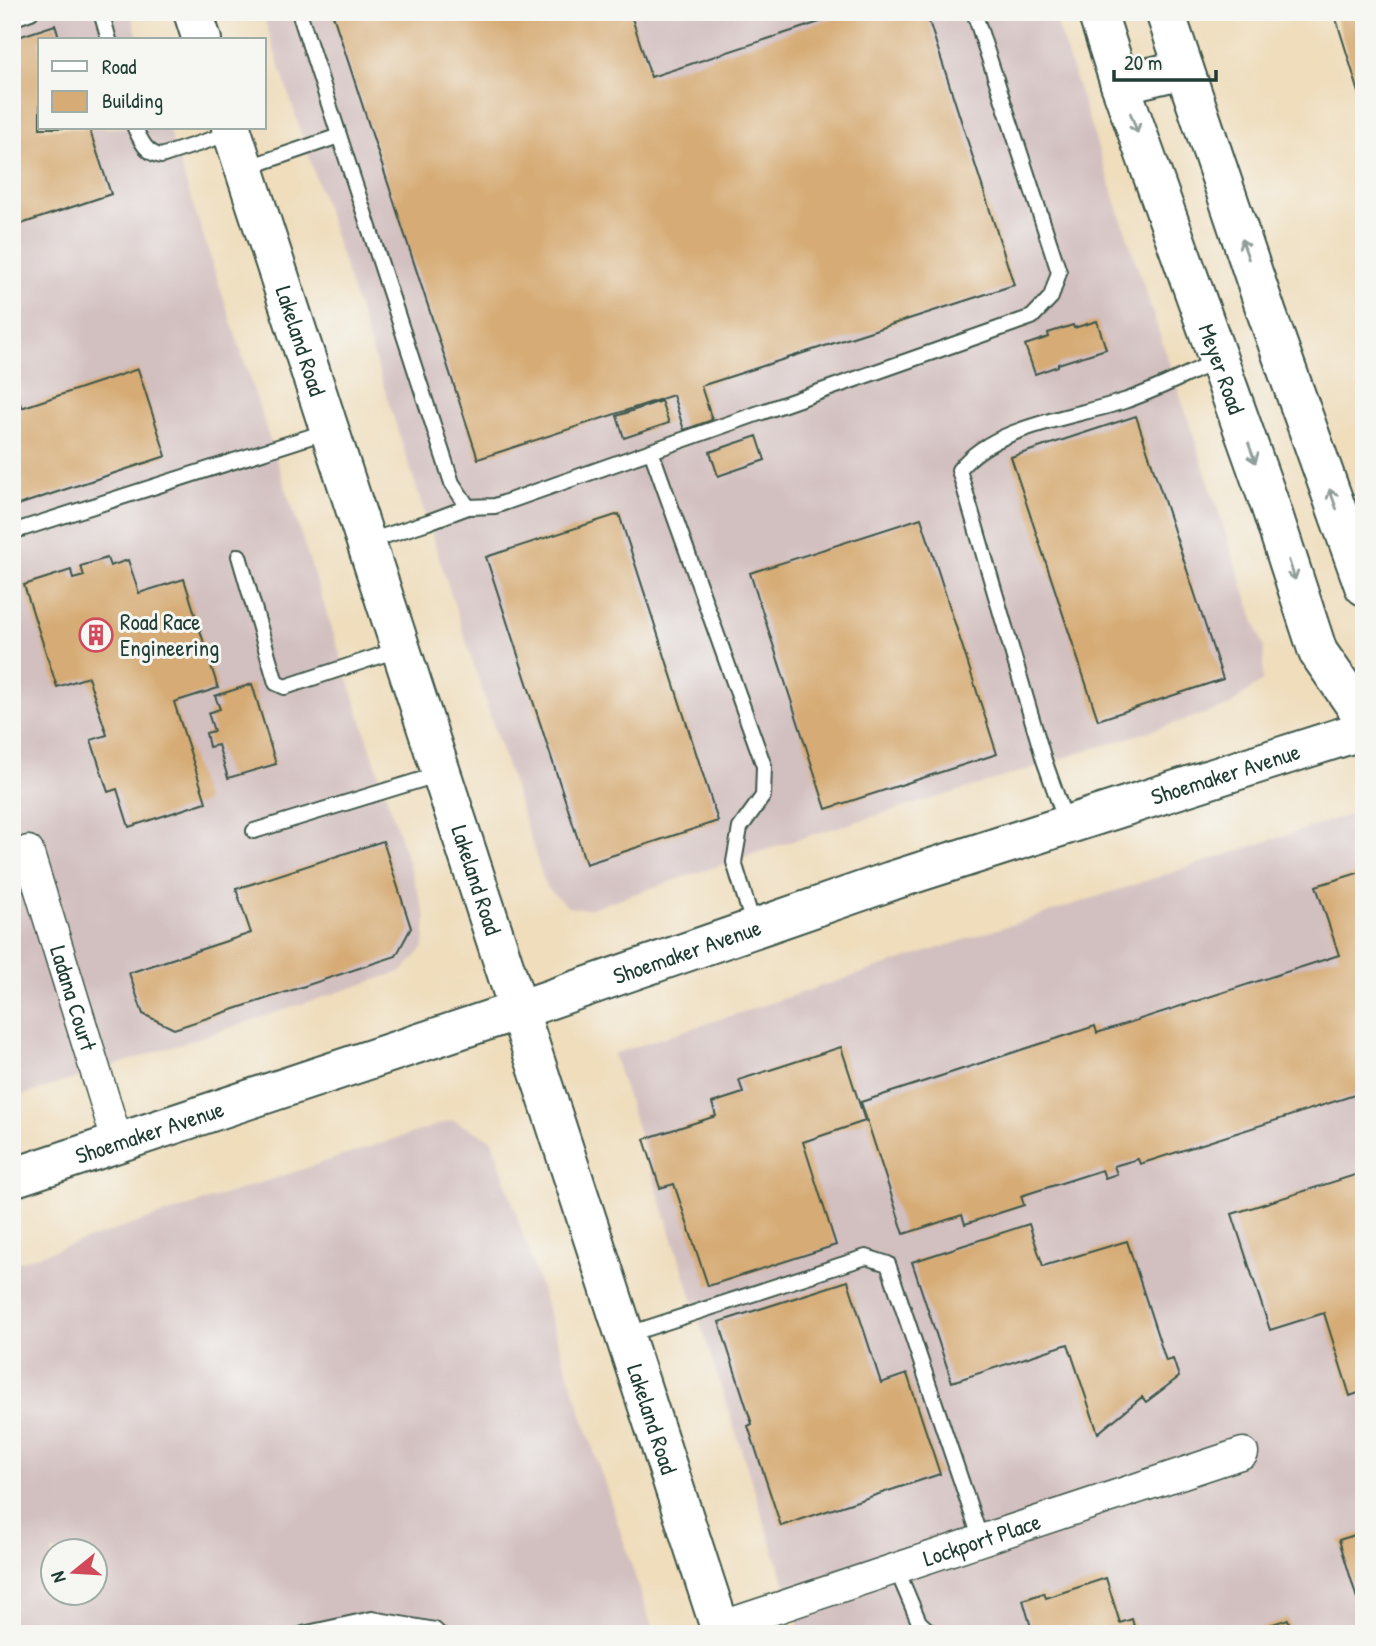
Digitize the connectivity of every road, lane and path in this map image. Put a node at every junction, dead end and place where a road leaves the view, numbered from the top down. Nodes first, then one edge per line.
1 (31, 12) edge
2 (101, 12) edge
3 (193, 12) edge
4 (299, 12) edge
5 (974, 12) edge
6 (1097, 12) edge
7 (1166, 12) edge
8 (12, 19) edge
9 (108, 38) edge
10 (201, 38) edge
11 (1184, 69) junction
12 (1121, 85) junction
13 (136, 130) edge
14 (340, 136) junction
15 (236, 143) edge
16 (1218, 360) junction
17 (330, 431) junction
18 (651, 451) junction
19 (468, 507) junction
20 (12, 532) edge
21 (366, 542) junction
22 (239, 556) dead end
23 (1364, 586) edge
24 (401, 649) junction
25 (1364, 718) edge
26 (1364, 730) edge
27 (442, 774) junction
28 (1067, 825) junction
29 (254, 831) dead end
30 (28, 851) dead end
31 (754, 928) junction
32 (519, 1010) junction
33 (118, 1144) junction
34 (12, 1178) edge
35 (625, 1336) junction
36 (1243, 1453) dead end
37 (981, 1541) junction
38 (896, 1569) junction
39 (721, 1630) edge
40 (303, 1634) edge
41 (439, 1634) edge
42 (932, 1634) edge

1 - 8 lane
2 - 9 lane
3 - 10 main road
4 - 14 lane
5 - 18 lane
6 - 12 main road, Meyer Road
7 - 11 main road
11 - 12 main road
23 -> 11 main road
12 -> 16 main road, Meyer Road
13 - 15 lane
14 - 15 lane
14 - 19 lane
15 - 17 main road, Lakeland Road
16 -> 25 main road, Meyer Road
16 - 28 lane
17 - 20 lane
17 - 21 main road, Lakeland Road
18 - 19 lane
18 - 31 lane
19 - 21 lane
21 - 24 main road, Lakeland Road
22 - 24 lane
24 - 27 main road, Lakeland Road
26 - 28 main road, Shoemaker Avenue
27 - 29 lane
27 - 32 main road, Lakeland Road
28 - 31 main road, Shoemaker Avenue
30 - 33 street, Ladana Court
31 - 32 main road, Shoemaker Avenue
32 - 33 main road, Shoemaker Avenue
32 - 35 main road, Lakeland Road
33 - 34 main road, Shoemaker Avenue
35 - 37 lane
35 - 39 main road, Lakeland Road
36 - 37 street, Lockport Place
37 - 38 street, Lockport Place
38 - 39 street, Lockport Place
38 - 42 lane
40 - 41 lane

